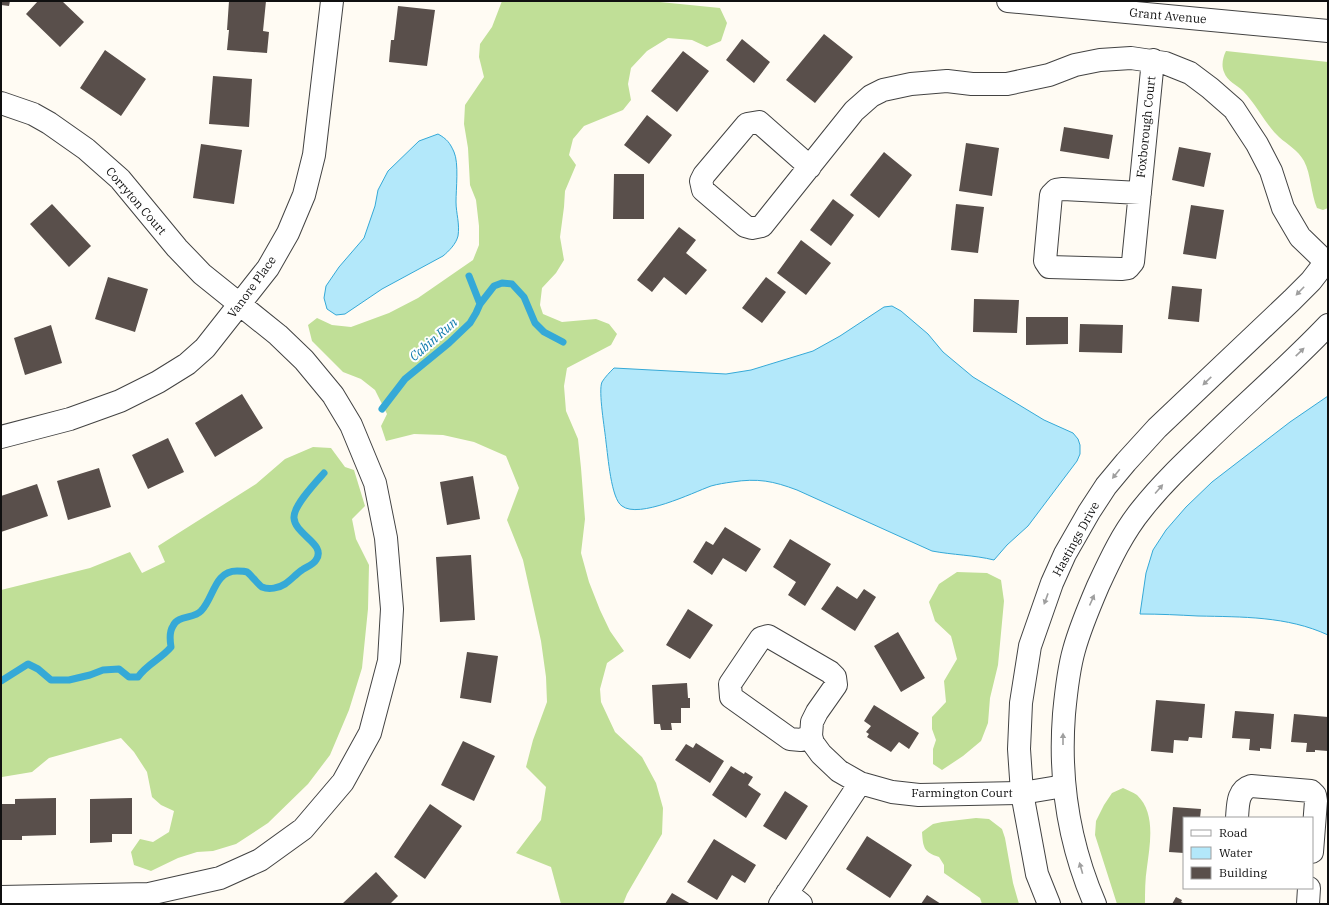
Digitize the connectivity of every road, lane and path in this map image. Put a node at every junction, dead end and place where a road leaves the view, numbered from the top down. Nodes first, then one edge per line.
1 (332, 1) edge
2 (1008, 1) edge
3 (1328, 31) edge
4 (1153, 60) junction
5 (1, 103) edge
6 (810, 167) junction
7 (1140, 193) junction
8 (1327, 262) edge
9 (239, 305) junction
10 (1328, 324) edge
11 (1, 437) edge
12 (811, 736) junction
13 (860, 783) junction
14 (1064, 786) junction
15 (1022, 793) junction
16 (1237, 817) edge
17 (1313, 839) edge
18 (1309, 889) edge
19 (1, 897) edge
20 (789, 900) edge
21 (1049, 904) edge
22 (1094, 904) edge
23 (1308, 904) edge

1 - 9 street, Vanore Place
2 - 3 street, Grant Avenue
4 - 6 street, Foxborough Court
4 - 7 street, Foxborough Court
4 - 8 street, Foxborough Court
5 - 9 street, Corryton Court
6 - 6 street, Foxborough Court
7 - 7 street, Foxborough Court
8 -> 15 street, Hastings Drive
9 - 11 street, Vanore Place
9 - 19 street, Corryton Court
14 -> 10 street
12 - 12 street
12 - 13 street, Farmington Court
13 - 15 street, Farmington Court
13 - 20 street
14 - 15 street, Farmington Court
22 -> 14 street
15 - 21 street, Hastings Drive
16 - 17 street
18 - 23 street

